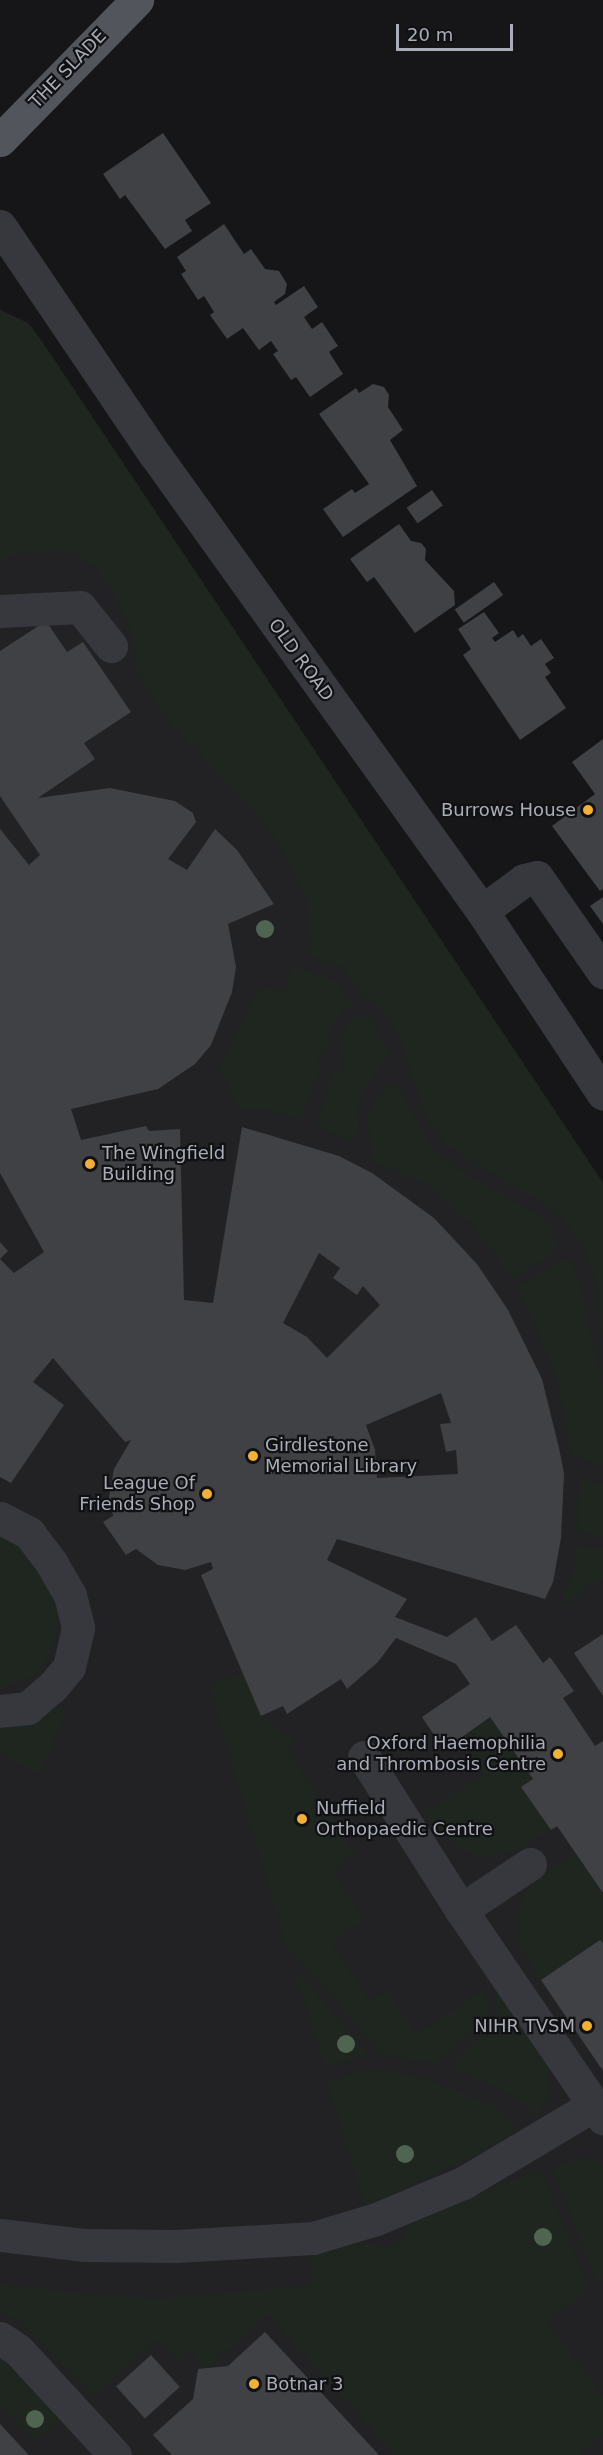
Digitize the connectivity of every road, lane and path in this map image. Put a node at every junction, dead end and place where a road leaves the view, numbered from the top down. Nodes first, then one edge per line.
1 (137, 0) edge
2 (0, 140) edge
3 (0, 225) edge
4 (0, 611) edge
5 (111, 646) dead end
6 (482, 911) junction
7 (603, 972) edge
8 (603, 1094) edge
9 (0, 1518) edge
10 (0, 1711) edge
11 (364, 1757) dead end
12 (530, 1864) dead end
13 (461, 1910) junction
14 (598, 2112) edge
15 (0, 2235) edge
16 (0, 2338) edge
17 (115, 2455) edge

1 - 2 main road, THE SLADE
3 - 6 street, OLD ROAD
4 - 5 street
6 - 7 street
6 - 8 street, OLD ROAD
9 - 10 street
11 - 13 street
12 - 13 street
13 - 14 street
14 - 15 street
16 - 17 street

